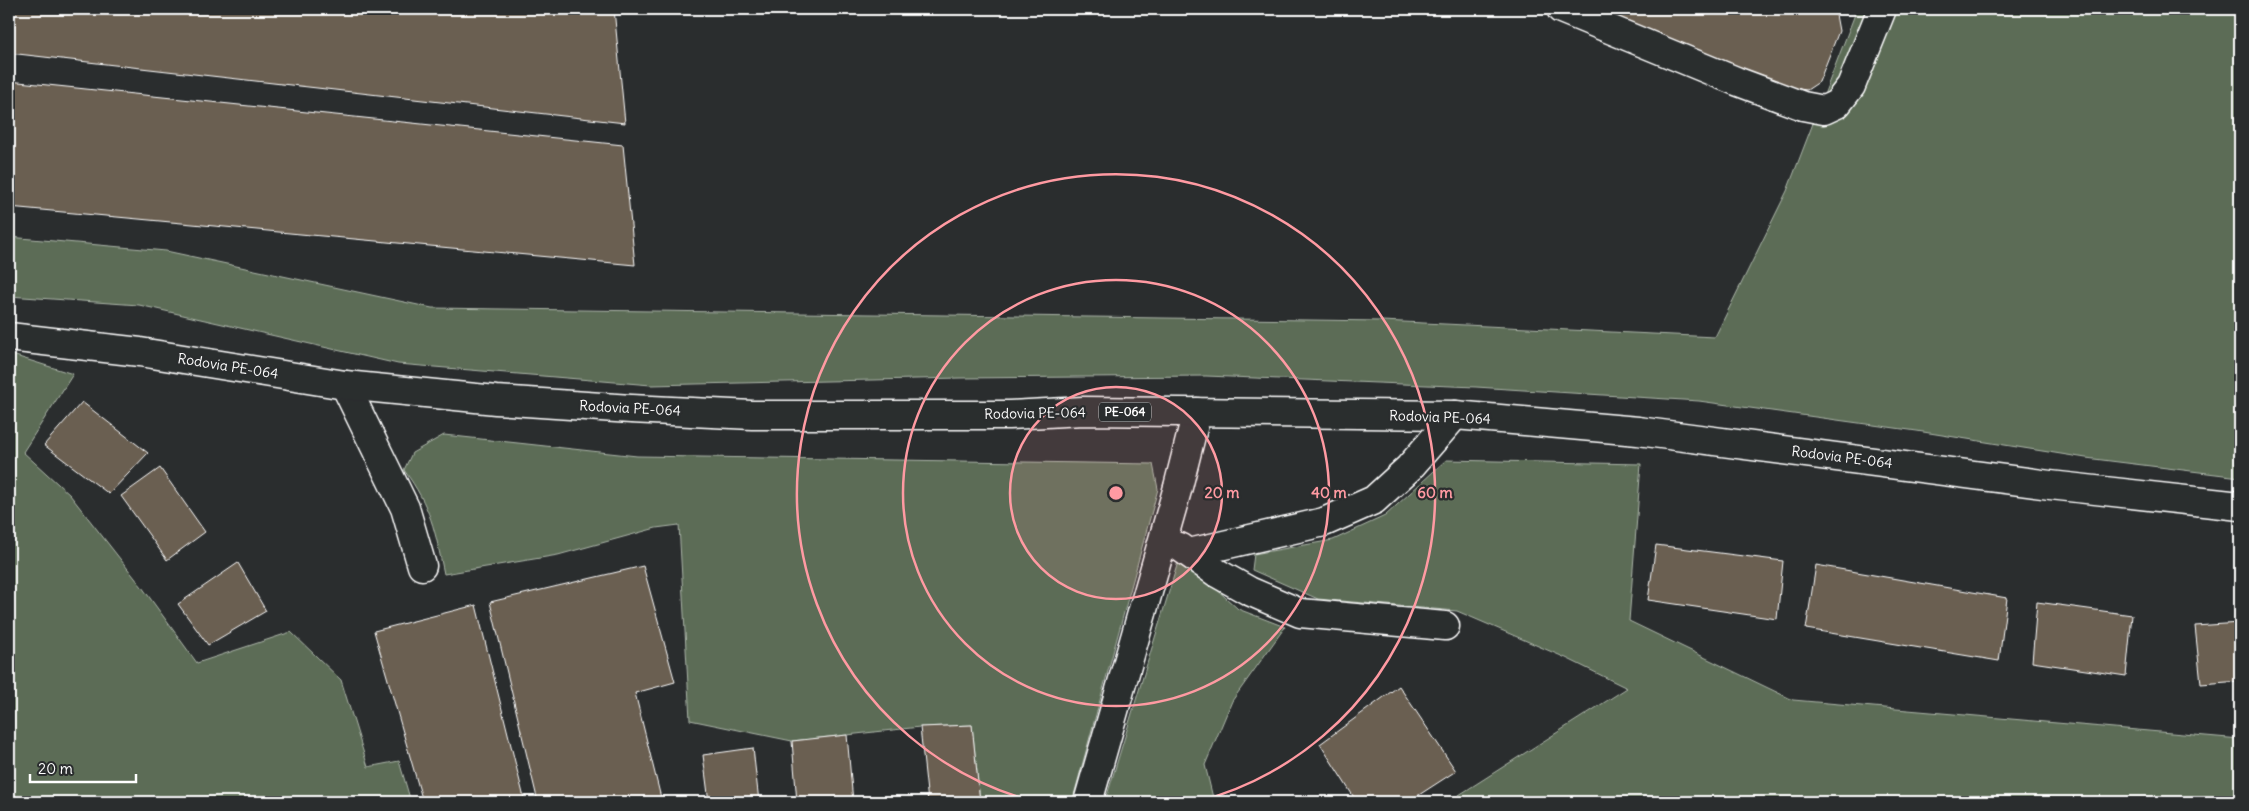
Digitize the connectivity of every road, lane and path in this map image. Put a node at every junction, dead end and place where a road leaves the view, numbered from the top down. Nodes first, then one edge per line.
1 (1561, 9) edge
2 (1882, 9) edge
3 (9, 337) edge
4 (345, 385) junction
5 (1197, 412) junction
6 (1455, 415) junction
7 (2240, 506) edge
8 (1164, 536) junction
9 (1189, 553) junction
10 (422, 566) dead end
11 (1445, 626) dead end
12 (1088, 802) edge

1 - 2 main road
3 - 4 main road, Rodovia PE-064 / PE-064
4 - 5 main road, Rodovia PE-064 / PE-064
4 - 10 main road
5 - 6 main road, Rodovia PE-064 / PE-064
5 - 8 main road
6 - 7 main road, Rodovia PE-064 / PE-064
6 - 9 main road
8 - 9 main road
8 - 12 main road
9 - 11 main road

